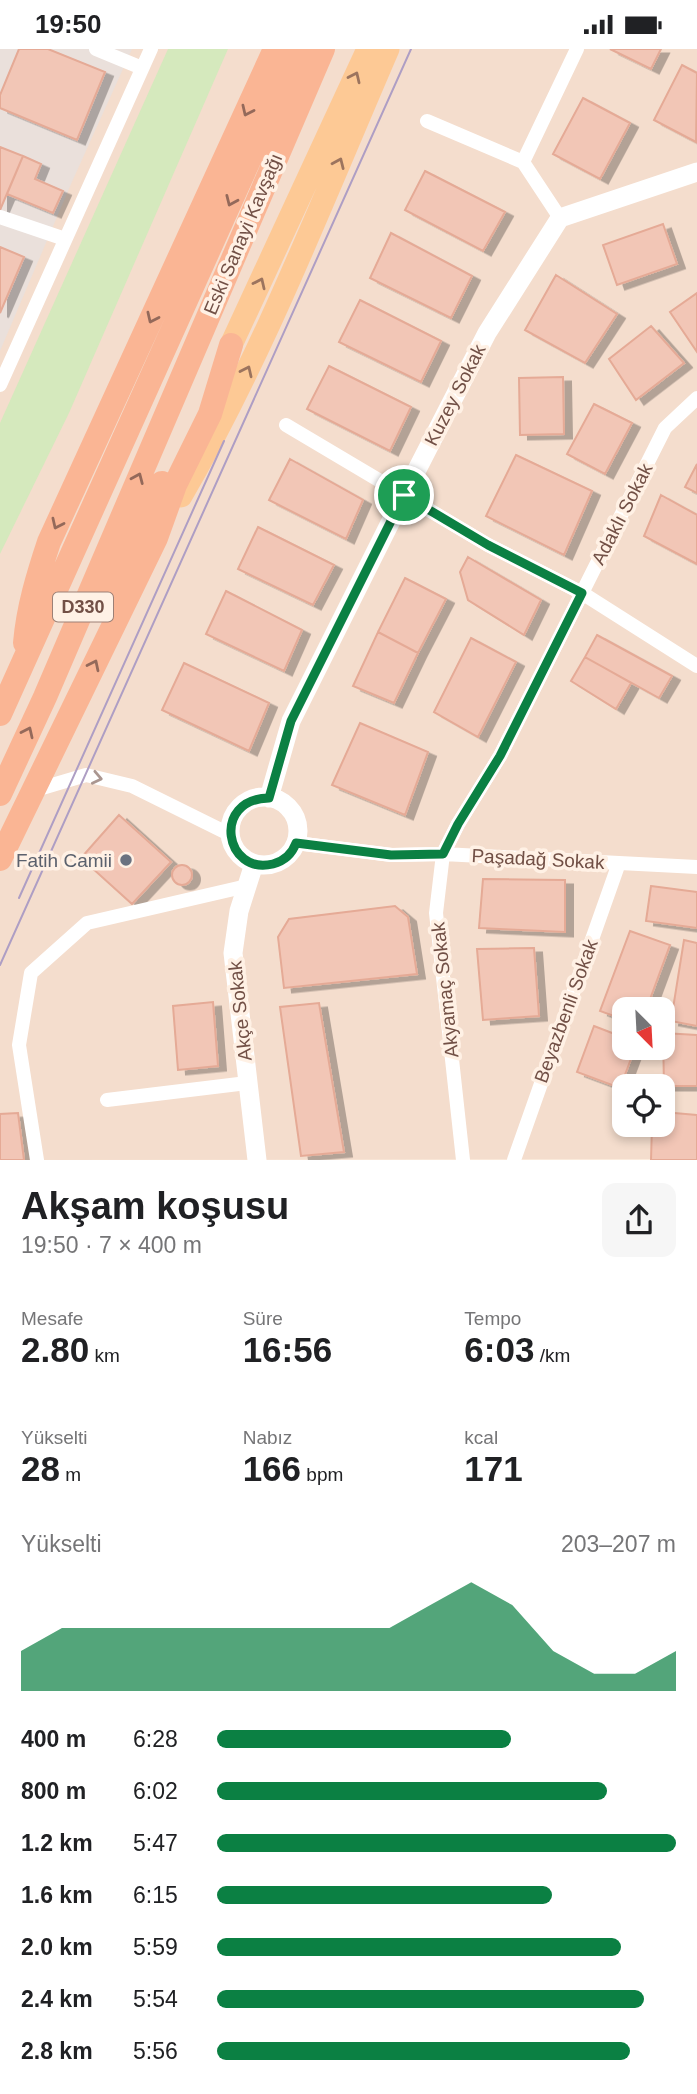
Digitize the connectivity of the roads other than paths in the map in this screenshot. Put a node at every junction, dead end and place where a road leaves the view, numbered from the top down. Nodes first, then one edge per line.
1 (96, 49) edge
2 (151, 49) edge
3 (275, 49) edge
4 (299, 49) edge
5 (323, 49) edge
6 (368, 49) edge
7 (388, 49) edge
8 (577, 49) edge
9 (142, 68) junction
10 (428, 121) dead end
11 (523, 162) junction
12 (697, 172) edge
13 (0, 217) edge
14 (559, 218) junction
15 (65, 239) junction
16 (231, 345) junction
17 (0, 385) edge
18 (697, 398) edge
19 (286, 425) dead end
20 (404, 495) junction
21 (156, 538) junction
22 (582, 593) junction
23 (24, 665) junction
24 (697, 666) edge
25 (44, 697) junction
26 (0, 714) edge
27 (31, 792) junction
28 (0, 794) edge
29 (269, 798) junction
30 (458, 824) joint
31 (231, 835) junction
32 (296, 843) junction
33 (443, 854) junction
34 (0, 859) edge
35 (619, 863) junction
36 (254, 864) junction
37 (697, 867) edge
38 (247, 886) junction
39 (247, 1083) junction
40 (107, 1100) dead end
41 (37, 1160) edge
42 (257, 1160) edge
43 (463, 1160) edge
44 (514, 1160) edge

1 - 9 street
2 - 9 street
3 -> 23 highway
4 -> 23 highway, Eski Sanayi Kavşağı / D330
25 -> 5 highway, Eski Sanayi Kavşağı / D330
16 -> 6 main road
21 -> 7 main road
8 - 11 street
9 - 15 street
10 - 11 street
11 - 14 street
12 - 14 street
13 - 15 street
14 - 20 street, Kuzey Sokak
15 - 17 street
16 - 21 highway
16 - 25 highway
18 - 22 street, Adaklı Sokak
19 - 20 street
20 - 22 street
20 - 29 street, Kuzey Sokak
27 -> 21 highway
22 - 24 street
22 - 30 street, Adaklı Sokak
23 - 26 highway, D330
28 -> 25 highway, D330
27 -> 31 street
27 - 34 highway
29 - 31 street
29 - 32 street
30 - 33 street, Akyamaç Sokak
31 - 36 street
32 - 33 street, Paşadağ Sokak
32 - 36 street
33 - 35 street, Paşadağ Sokak
33 - 43 street, Akyamaç Sokak
35 - 37 street, Paşadağ Sokak
35 - 44 street, Beyazbenli Sokak
36 - 38 street, Akçe Sokak
38 - 39 street, Akçe Sokak
38 - 41 street
39 - 40 street
39 - 42 street, Akçe Sokak

